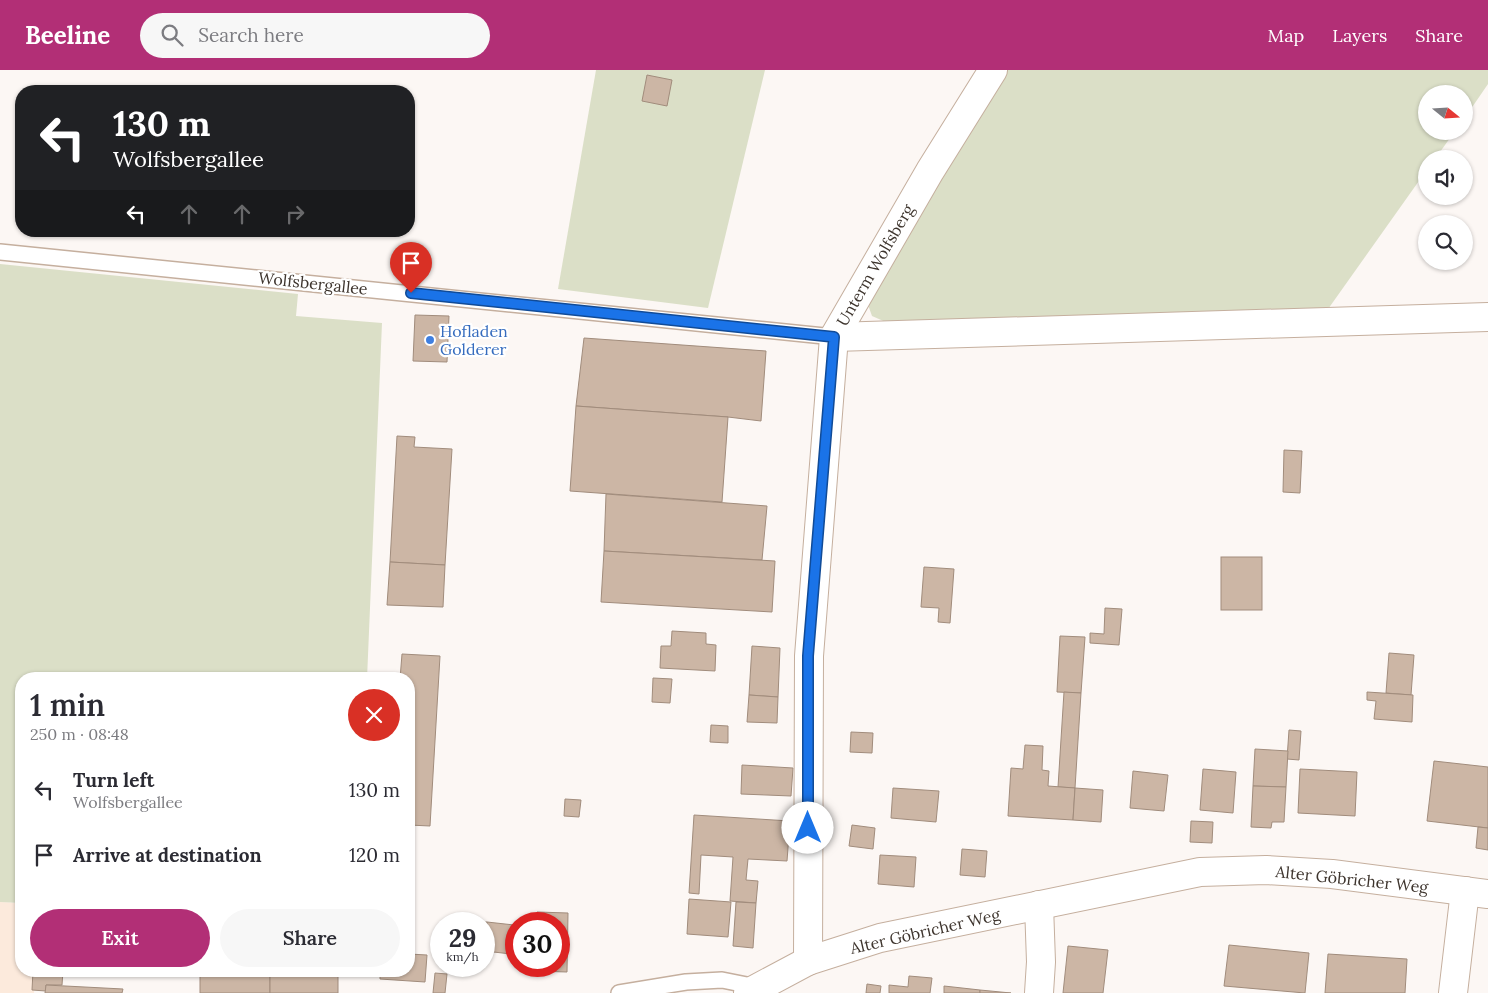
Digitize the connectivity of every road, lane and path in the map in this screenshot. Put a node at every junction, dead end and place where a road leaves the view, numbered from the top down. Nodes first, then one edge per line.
1 (993, 70) edge
2 (0, 252) edge
3 (1488, 317) edge
4 (834, 337) junction
5 (1476, 893) edge
6 (1039, 905) junction
7 (808, 961) junction
8 (753, 990) edge
9 (619, 993) edge
10 (1039, 993) edge
11 (1453, 993) edge

1 - 4 street, Unterm Wolfsberg
2 - 4 lane, Wolfsbergallee
3 - 4 street
4 - 7 street, Unterm Wolfsberg
5 - 6 street, Alter Göbricher Weg
5 - 11 street
6 - 7 street, Alter Göbricher Weg
6 - 10 street
7 - 8 street, Alter Göbricher Weg
8 - 9 lane, Alter Göbricher Weg

